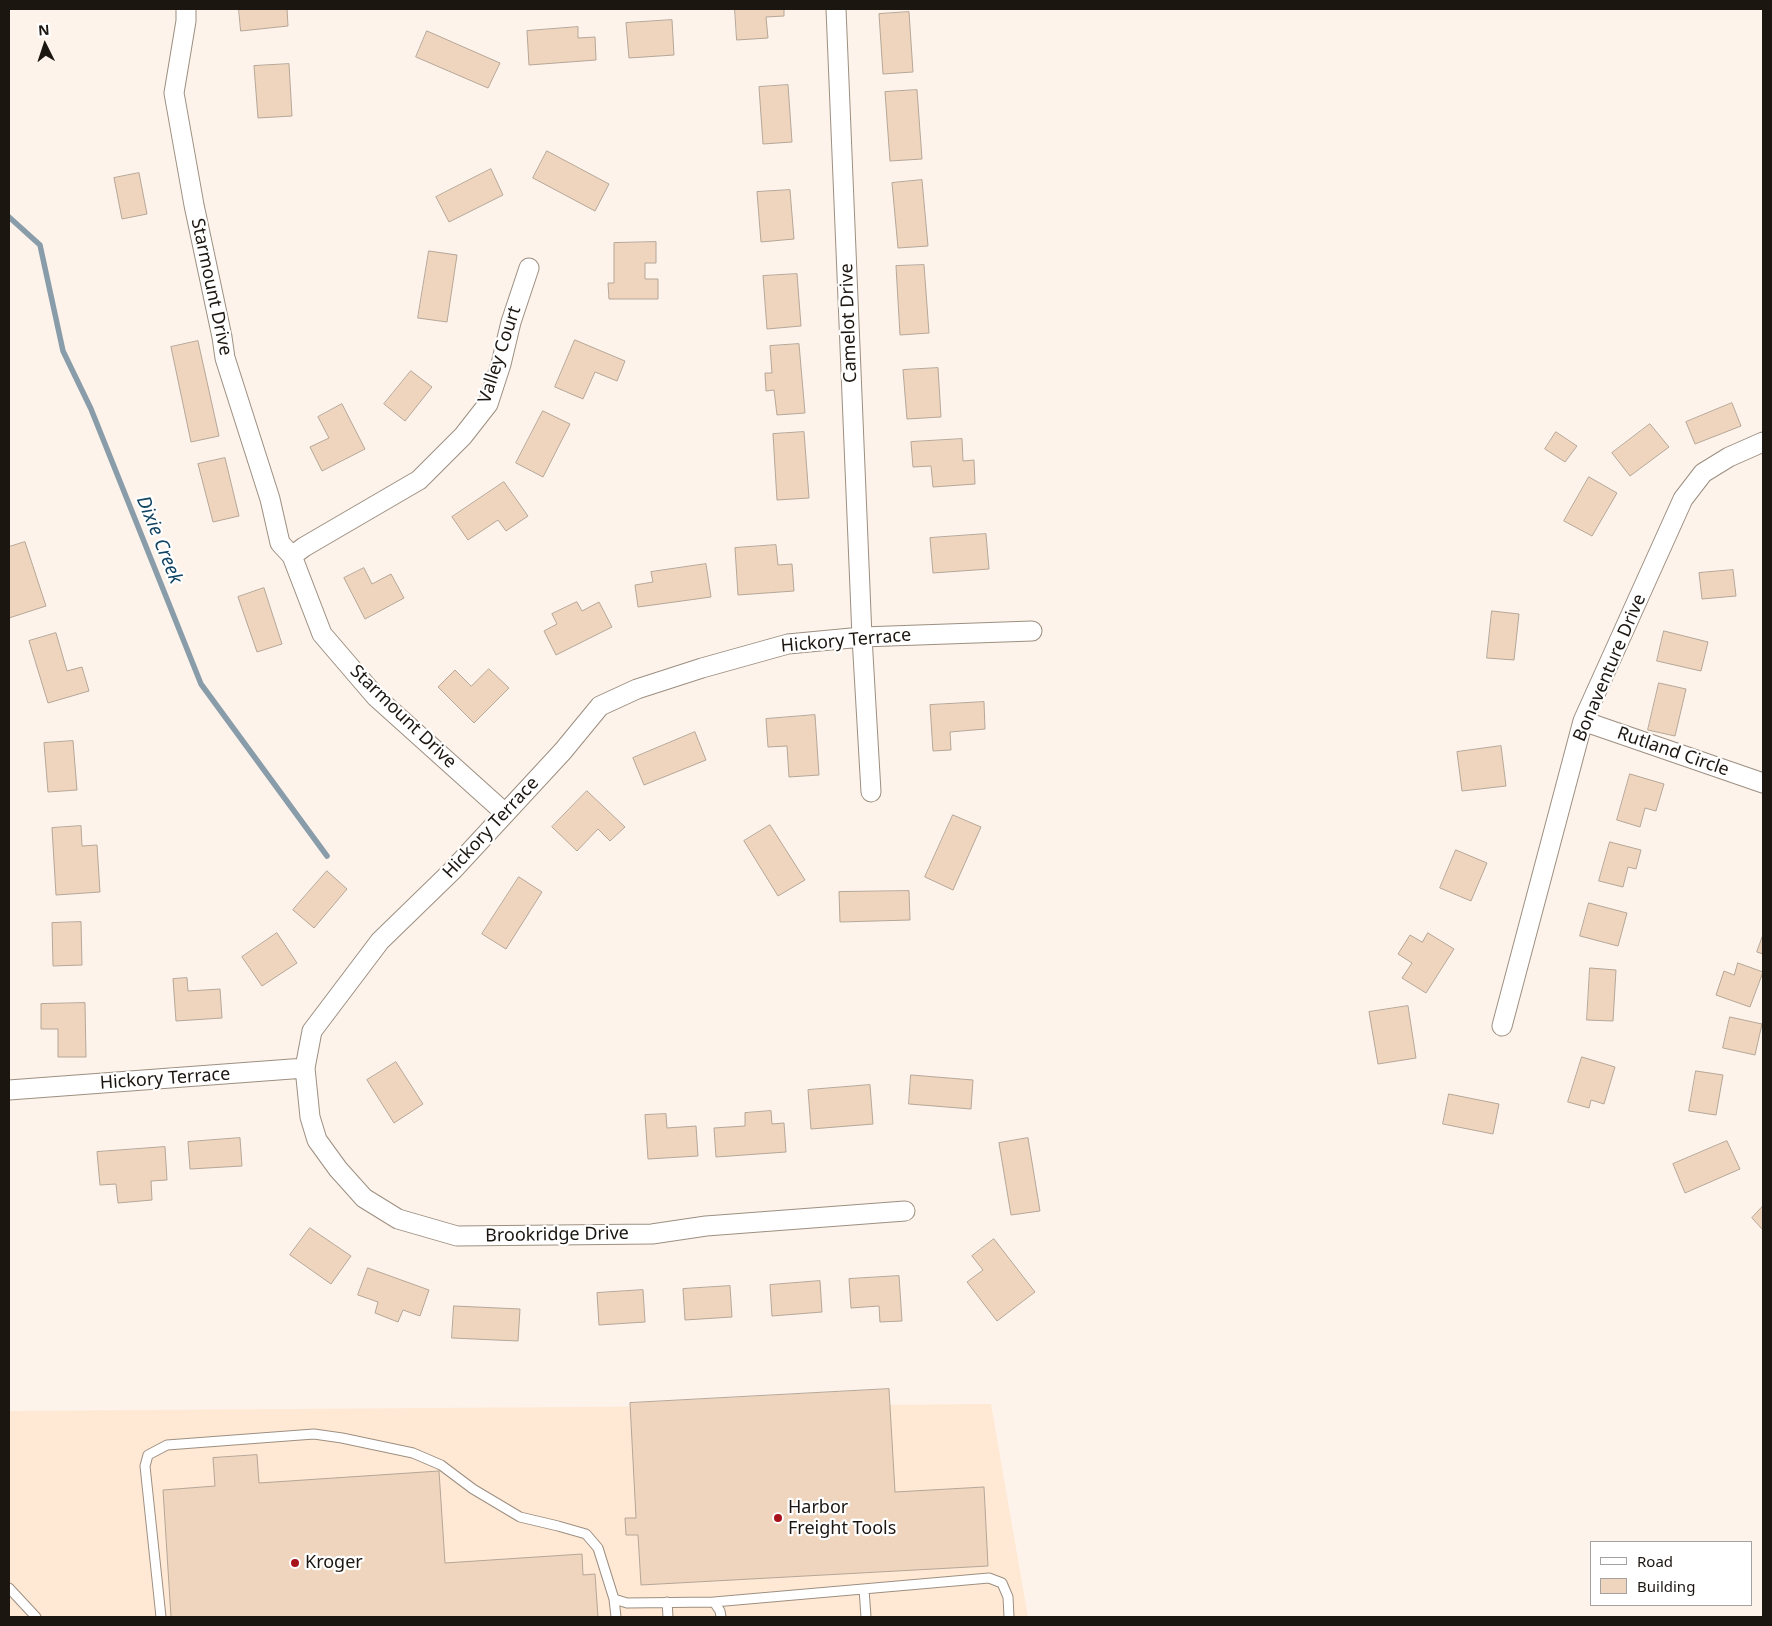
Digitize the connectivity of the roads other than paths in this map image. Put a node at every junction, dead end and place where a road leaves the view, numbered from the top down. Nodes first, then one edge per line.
1 (186, 9) edge
2 (836, 9) edge
3 (529, 268) dead end
4 (1763, 442) edge
5 (292, 556) junction
6 (1032, 631) dead end
7 (862, 637) junction
8 (1583, 721) junction
9 (1763, 783) edge
10 (871, 792) dead end
11 (505, 814) junction
12 (1502, 1026) dead end
13 (305, 1068) junction
14 (9, 1090) edge
15 (905, 1210) dead end
16 (9, 1588) edge
17 (864, 1589) junction
18 (614, 1599) junction
19 (667, 1602) junction
20 (714, 1602) junction
21 (36, 1617) edge
22 (161, 1617) edge
23 (616, 1617) edge
24 (668, 1617) edge
25 (721, 1617) edge
26 (866, 1617) edge
27 (1009, 1617) edge

1 - 5 street, Starmount Drive
2 - 7 street, Camelot Drive
3 - 5 street, Valley Court
4 - 8 street, Bonaventure Drive
5 - 11 street, Starmount Drive
6 - 7 street, Hickory Terrace
7 - 10 street, Camelot Drive
7 - 11 street, Hickory Terrace
8 - 9 street, Rutland Circle
8 - 12 street, Bonaventure Drive
11 - 13 street, Hickory Terrace
13 - 14 street, Hickory Terrace
13 - 15 street, Brookridge Drive
16 - 21 lane
17 - 20 lane
17 - 26 lane
17 - 27 lane
18 - 19 lane
18 - 22 lane
18 - 23 lane
19 - 20 lane
19 - 24 lane
20 - 25 lane

